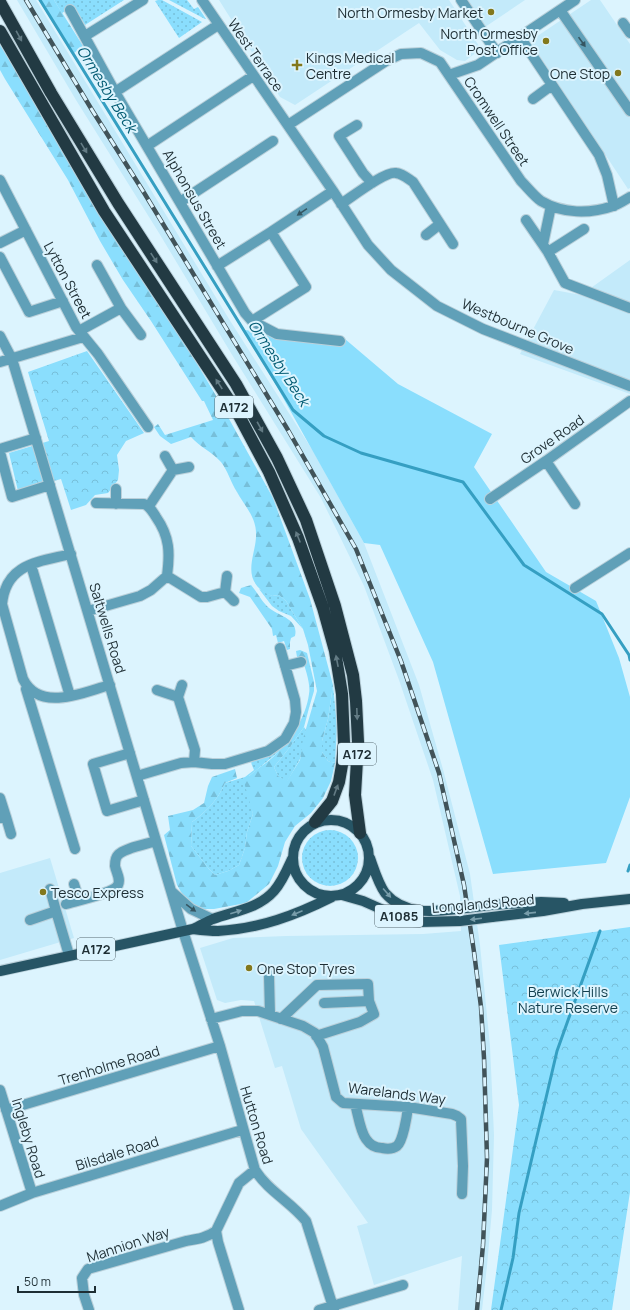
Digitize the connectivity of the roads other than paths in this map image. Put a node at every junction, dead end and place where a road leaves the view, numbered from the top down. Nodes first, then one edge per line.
1 (144, 0) edge
2 (202, 0) edge
3 (461, 0) edge
4 (575, 0) edge
5 (0, 2) edge
6 (70, 10) dead end
7 (560, 10) junction
8 (623, 23) dead end
9 (218, 25) junction
10 (0, 31) edge
11 (630, 33) edge
12 (85, 36) junction
13 (520, 37) junction
14 (497, 52) junction
15 (449, 75) junction
16 (253, 76) junction
17 (552, 85) junction
18 (115, 92) junction
19 (533, 99) dead end
20 (630, 111) edge
21 (357, 125) dead end
22 (288, 126) junction
23 (273, 141) dead end
24 (147, 146) junction
25 (0, 180) edge
26 (372, 183) junction
27 (333, 191) junction
28 (630, 197) edge
29 (180, 202) junction
30 (341, 204) junction
31 (551, 206) junction
32 (614, 206) junction
33 (526, 220) dead end
34 (440, 224) junction
35 (26, 230) junction
36 (584, 230) dead end
37 (271, 232) junction
38 (426, 234) dead end
39 (0, 243) edge
40 (453, 244) dead end
41 (545, 248) junction
42 (0, 257) edge
43 (97, 265) dead end
44 (217, 266) junction
45 (62, 301) junction
46 (121, 308) junction
47 (630, 308) edge
48 (252, 321) junction
49 (81, 334) junction
50 (141, 335) dead end
51 (0, 336) edge
52 (340, 341) dead end
53 (12, 359) junction
54 (0, 362) edge
55 (630, 386) edge
56 (630, 402) edge
57 (148, 427) dead end
58 (36, 438) junction
59 (0, 449) edge
60 (0, 452) edge
61 (165, 456) dead end
62 (546, 461) junction
63 (190, 467) dead end
64 (173, 470) junction
65 (50, 485) junction
66 (116, 488) dead end
67 (490, 499) dead end
68 (96, 503) dead end
69 (116, 504) junction
70 (575, 504) dead end
71 (149, 506) junction
72 (630, 553) edge
73 (71, 554) junction
74 (31, 565) junction
75 (167, 576) junction
76 (227, 576) dead end
77 (575, 588) dead end
78 (225, 592) junction
79 (2, 594) edge
80 (234, 601) dead end
81 (88, 611) junction
82 (280, 648) dead end
83 (301, 662) dead end
84 (286, 666) junction
85 (110, 685) junction
86 (182, 685) dead end
87 (27, 686) junction
88 (157, 690) dead end
89 (70, 696) junction
90 (178, 697) junction
91 (130, 753) junction
92 (194, 762) junction
93 (137, 776) junction
94 (0, 798) edge
95 (144, 800) junction
96 (3, 818) edge
97 (316, 822) junction
98 (360, 833) junction
99 (11, 834) dead end
100 (156, 841) junction
101 (75, 849) dead end
102 (370, 858) junction
103 (292, 859) junction
104 (74, 884) dead end
105 (50, 889) dead end
106 (172, 892) junction
107 (337, 896) junction
108 (630, 899) edge
109 (79, 900) junction
110 (66, 904) dead end
111 (582, 904) junction
112 (56, 911) junction
113 (212, 919) junction
114 (30, 920) dead end
115 (188, 930) junction
116 (69, 955) junction
117 (0, 971) edge
118 (269, 974) dead end
119 (369, 1001) junction
120 (324, 1003) dead end
121 (270, 1015) junction
122 (211, 1019) junction
123 (281, 1019) junction
124 (316, 1036) junction
125 (220, 1046) junction
126 (0, 1090) edge
127 (354, 1104) junction
128 (408, 1107) junction
129 (6, 1110) junction
130 (242, 1130) junction
131 (255, 1170) junction
132 (32, 1194) junction
133 (462, 1194) dead end
134 (0, 1206) edge
135 (216, 1231) junction
136 (403, 1284) dead end
137 (333, 1308) edge
138 (89, 1310) edge
139 (240, 1310) edge
140 (319, 1310) edge

1 - 12 street
2 - 9 street, West Terrace
3 - 14 street
4 - 7 street
5 -> 98 highway, A172
6 - 12 street, Alphonsus Street
7 - 13 street
7 -> 20 street
8 - 11 street
9 - 16 street, West Terrace
9 - 18 street
97 -> 10 highway, A172
12 - 18 street, Alphonsus Street
13 - 14 street
13 - 17 street
14 - 15 street
15 - 22 street, Cromwell Street
15 - 31 street, Cromwell Street
16 - 22 street, West Terrace
16 - 24 street
17 - 19 street
17 - 32 street
18 - 24 street, Alphonsus Street
21 - 26 street
22 - 27 street, Westbourne Grove
23 - 29 street
24 - 29 street, Alphonsus Street
25 - 35 street, Lytton Street
26 - 30 street
26 - 34 street
27 - 30 street, Westbourne Grove
27 -> 37 street
28 - 32 street, Cromwell Street
29 - 44 street, Alphonsus Street
30 - 55 street, Westbourne Grove
31 - 32 street, Cromwell Street
31 - 41 street
33 - 41 street
34 - 38 street
34 - 40 street
35 - 39 street
35 - 45 street, Lytton Street
36 - 41 street
37 - 44 street
37 - 48 street
41 - 47 street
42 - 45 street
43 - 46 street
44 - 48 street, Alphonsus Street
45 - 49 street, Lytton Street
46 - 49 street
46 - 50 street
48 - 52 street, Alphonsus Street
49 - 53 street
49 - 57 street, Lytton Street
51 - 53 street, Saltwells Road
53 - 54 street
53 - 58 street, Saltwells Road
56 - 62 street, Grove Road
58 - 59 street
58 - 65 street, Saltwells Road
60 - 65 street
61 - 64 street
62 - 67 street, Grove Road
62 - 70 street
63 - 64 street
64 - 71 street
65 - 73 street, Saltwells Road
66 - 69 street
68 - 69 street
69 - 71 street
71 - 75 street
72 - 77 street
73 - 74 street
73 - 81 street, Saltwells Road
74 - 79 street
74 - 89 street
75 - 78 street
75 - 81 street
76 - 78 street
78 - 80 street
79 - 87 street
81 - 85 street, Saltwells Road
82 - 84 street
83 - 84 street
84 - 92 street
85 - 89 street
85 - 91 street, Saltwells Road
86 - 90 street
87 - 89 street
87 - 101 street
88 - 90 street
90 - 92 street
91 - 93 street, Saltwells Road
91 - 95 street
92 - 93 street
93 - 95 street, Saltwells Road
94 - 96 street
95 - 100 street, Saltwells Road
96 - 99 street
97 - 98 main road
97 - 103 main road
98 - 102 main road, Longlands Road
100 - 106 street, Saltwells Road
100 - 109 street
102 - 107 main road
102 -> 111 main road, Longlands Road / A1085, bridge
103 - 107 main road, Longlands Road
113 -> 103 main road, A172
104 - 109 street
105 - 112 street
106 -> 113 street
106 - 115 street, Saltwells Road
111 -> 107 main road, Longlands Road / A1085, bridge
107 -> 115 main road, A172
108 - 111 main road, Longlands Road / A1085
109 - 110 street
112 - 114 street
112 - 116 street
113 - 115 main road, A172
115 - 116 main road, A172
115 - 122 street, Hutton Road
116 - 117 main road, A172
118 - 121 street
119 - 120 street
119 - 123 street
119 - 124 street
121 - 122 street, Warelands Way
121 - 123 street, Warelands Way
122 - 125 street, Hutton Road
123 - 124 street, Warelands Way
124 - 127 street, Warelands Way
125 - 129 street, Trenholme Road
125 - 130 street, Hutton Road
126 - 129 street, Ingleby Road
127 - 128 street, Warelands Way
127 - 128 street
128 - 133 street, Warelands Way
129 - 132 street, Ingleby Road
130 - 131 street, Hutton Road
130 - 132 street, Bilsdale Road
131 - 135 street
131 - 137 street, Hutton Road
132 - 134 street, Bilsdale Road
135 - 138 street, Mannion Way
135 - 139 street
136 - 137 street
137 - 140 street

